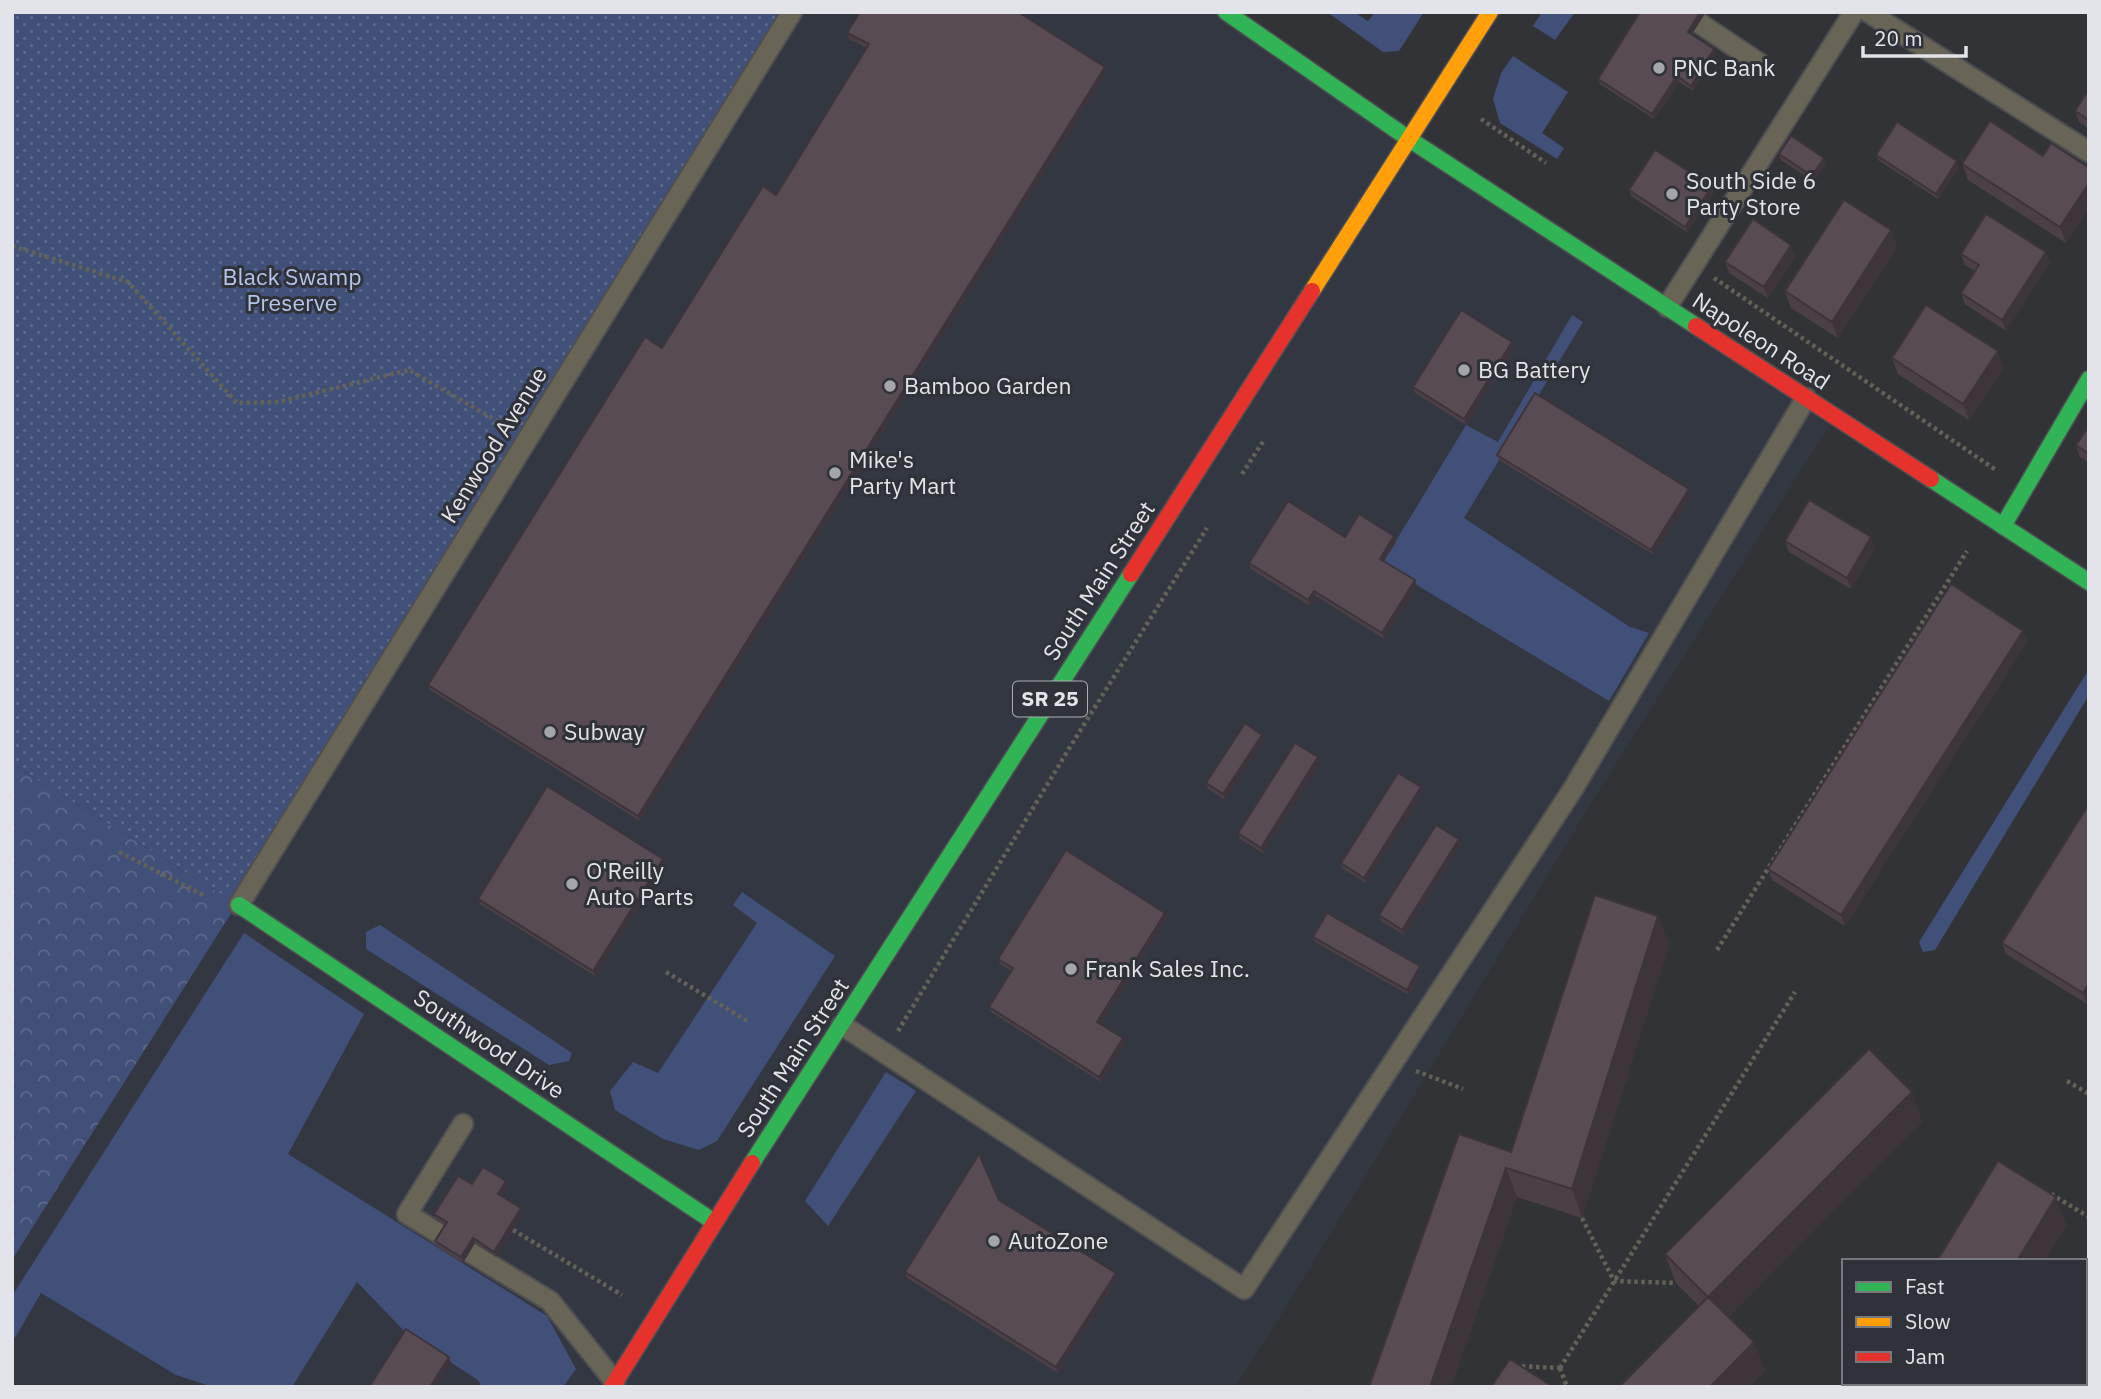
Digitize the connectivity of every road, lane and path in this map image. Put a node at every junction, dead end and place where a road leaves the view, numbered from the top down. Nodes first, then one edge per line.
1 (792, 12) edge
2 (1226, 12) edge
3 (1490, 12) edge
4 (1854, 12) edge
5 (1868, 12) edge
6 (1699, 23) edge
7 (1759, 63) dead end
8 (1481, 119) dead end
9 (1409, 139) junction
10 (2089, 152) edge
11 (1546, 163) dead end
12 (12, 246) edge
13 (1714, 278) dead end
14 (1667, 307) junction
15 (2089, 379) edge
16 (1807, 398) junction
17 (527, 438) junction
18 (1264, 440) dead end
19 (2003, 474) dead end
20 (1235, 484) dead end
21 (1214, 517) dead end
22 (2003, 526) junction
23 (1967, 551) dead end
24 (2089, 582) edge
25 (119, 852) dead end
26 (240, 905) junction
27 (1717, 950) dead end
28 (666, 972) dead end
29 (1795, 992) dead end
30 (748, 1022) dead end
31 (842, 1026) junction
32 (884, 1053) junction
33 (1392, 1063) junction
34 (2067, 1081) dead end
35 (1463, 1089) dead end
36 (2089, 1094) edge
37 (463, 1124) dead end
38 (2046, 1191) edge
39 (2089, 1217) edge
40 (1582, 1218) dead end
41 (714, 1222) junction
42 (513, 1230) edge
43 (1614, 1281) junction
44 (1676, 1283) edge
45 (622, 1295) dead end
46 (1505, 1366) edge
47 (1560, 1367) junction
48 (613, 1384) edge
49 (1567, 1387) edge

1 - 17 lane, Kenwood Avenue
2 - 9 main road, Napoleon Road
3 - 9 main road, South Main Street / SR 25
4 - 14 lane
5 - 10 lane
6 - 7 lane
8 - 11 path
9 - 14 main road, Napoleon Road
9 - 31 main road, South Main Street / SR 25
12 - 17 path
13 - 19 path
14 - 16 main road, Napoleon Road
15 - 22 main road
16 - 22 main road, Napoleon Road
16 - 33 lane
17 - 26 lane, Kenwood Avenue
18 - 20 path
21 - 32 path
22 - 24 main road, Napoleon Road
23 - 27 path
25 - 26 path
26 - 41 main road, Southwood Drive
28 - 30 path
29 - 43 path
31 - 32 lane
31 - 41 main road, South Main Street / SR 25
32 - 33 lane
33 - 35 path
34 - 36 path
37 - 48 lane
38 - 39 path
40 - 43 path
41 - 48 main road, South Main Street / SR 25
42 - 45 path
43 - 44 path
43 - 47 path
46 - 47 path
47 - 49 path

